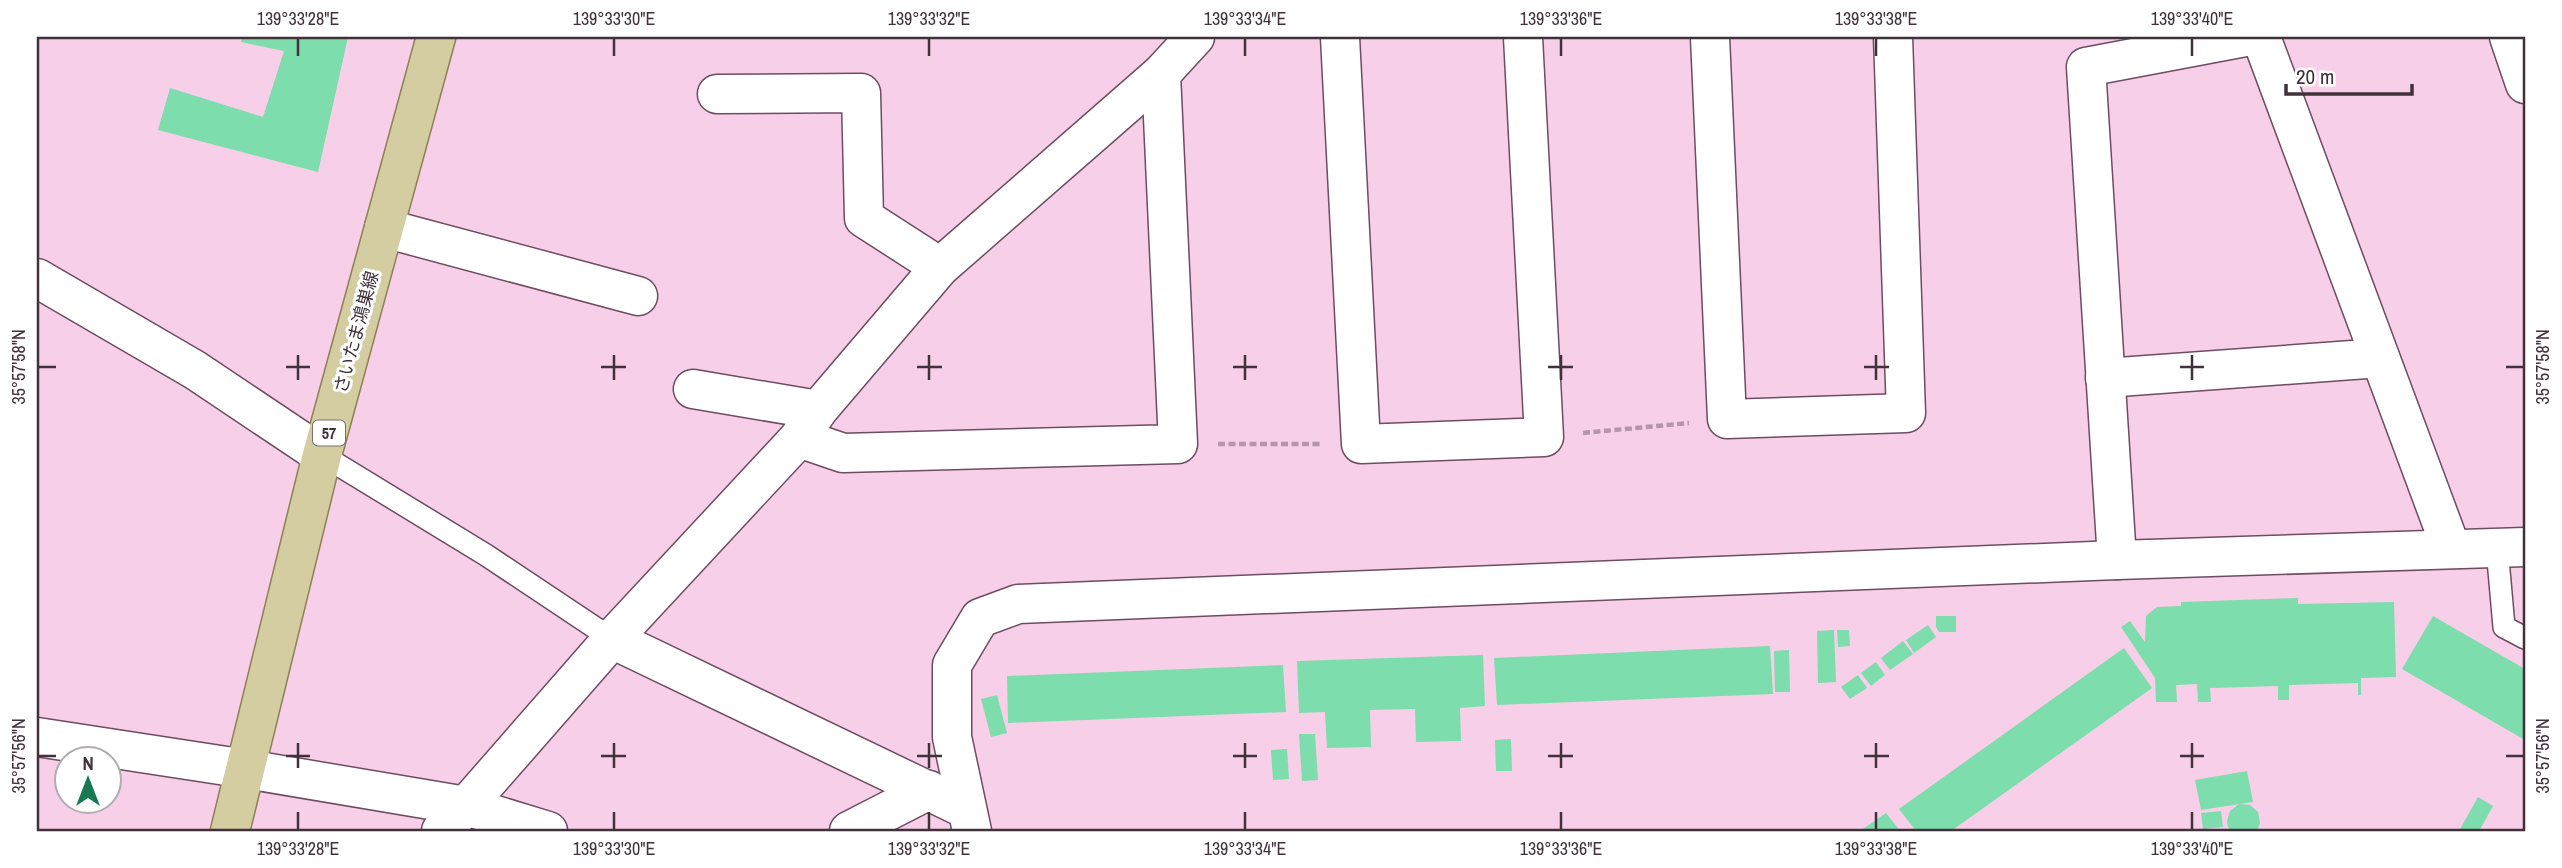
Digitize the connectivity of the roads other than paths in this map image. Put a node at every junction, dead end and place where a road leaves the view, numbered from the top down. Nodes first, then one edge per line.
1 (436, 37) edge
2 (1195, 37) edge
3 (1340, 37) edge
4 (1523, 37) edge
5 (1710, 37) edge
6 (1893, 37) edge
7 (2245, 37) edge
8 (2261, 37) edge
9 (2509, 37) edge
10 (1161, 74) junction
11 (2525, 84) edge
12 (717, 94) dead end
13 (384, 228) junction
14 (940, 267) junction
15 (37, 278) edge
16 (638, 296) dead end
17 (2380, 358) junction
18 (2105, 378) junction
19 (693, 389) dead end
20 (808, 424) junction
21 (322, 456) junction
22 (2451, 548) junction
23 (2511, 548) edge
24 (2117, 560) junction
25 (2525, 638) edge
26 (612, 639) junction
27 (37, 737) edge
28 (246, 769) junction
29 (929, 790) junction
30 (454, 819) edge
31 (969, 820) edge
32 (230, 831) edge
33 (548, 831) edge
34 (849, 831) edge

1 - 13 main road, さいたま鴻巣線 / 57
2 - 10 street
3 - 4 street
5 - 6 street
7 - 18 street
8 - 17 street
9 - 11 street
10 - 14 street
10 - 20 street
12 - 14 street
13 - 16 street
13 - 21 main road, さいたま鴻巣線 / 57
14 - 20 street
15 - 21 street
17 - 18 street
17 - 22 street
18 - 24 street
19 - 20 street
20 - 26 street
21 - 26 lane
21 - 28 main road, さいたま鴻巣線 / 57
22 - 23 street
22 - 24 street
23 - 25 lane
24 - 31 street
26 - 29 street
26 - 30 street
27 - 28 street
28 - 30 street
28 - 32 main road, さいたま鴻巣線 / 57
29 - 31 street
29 - 34 street
30 - 33 street

